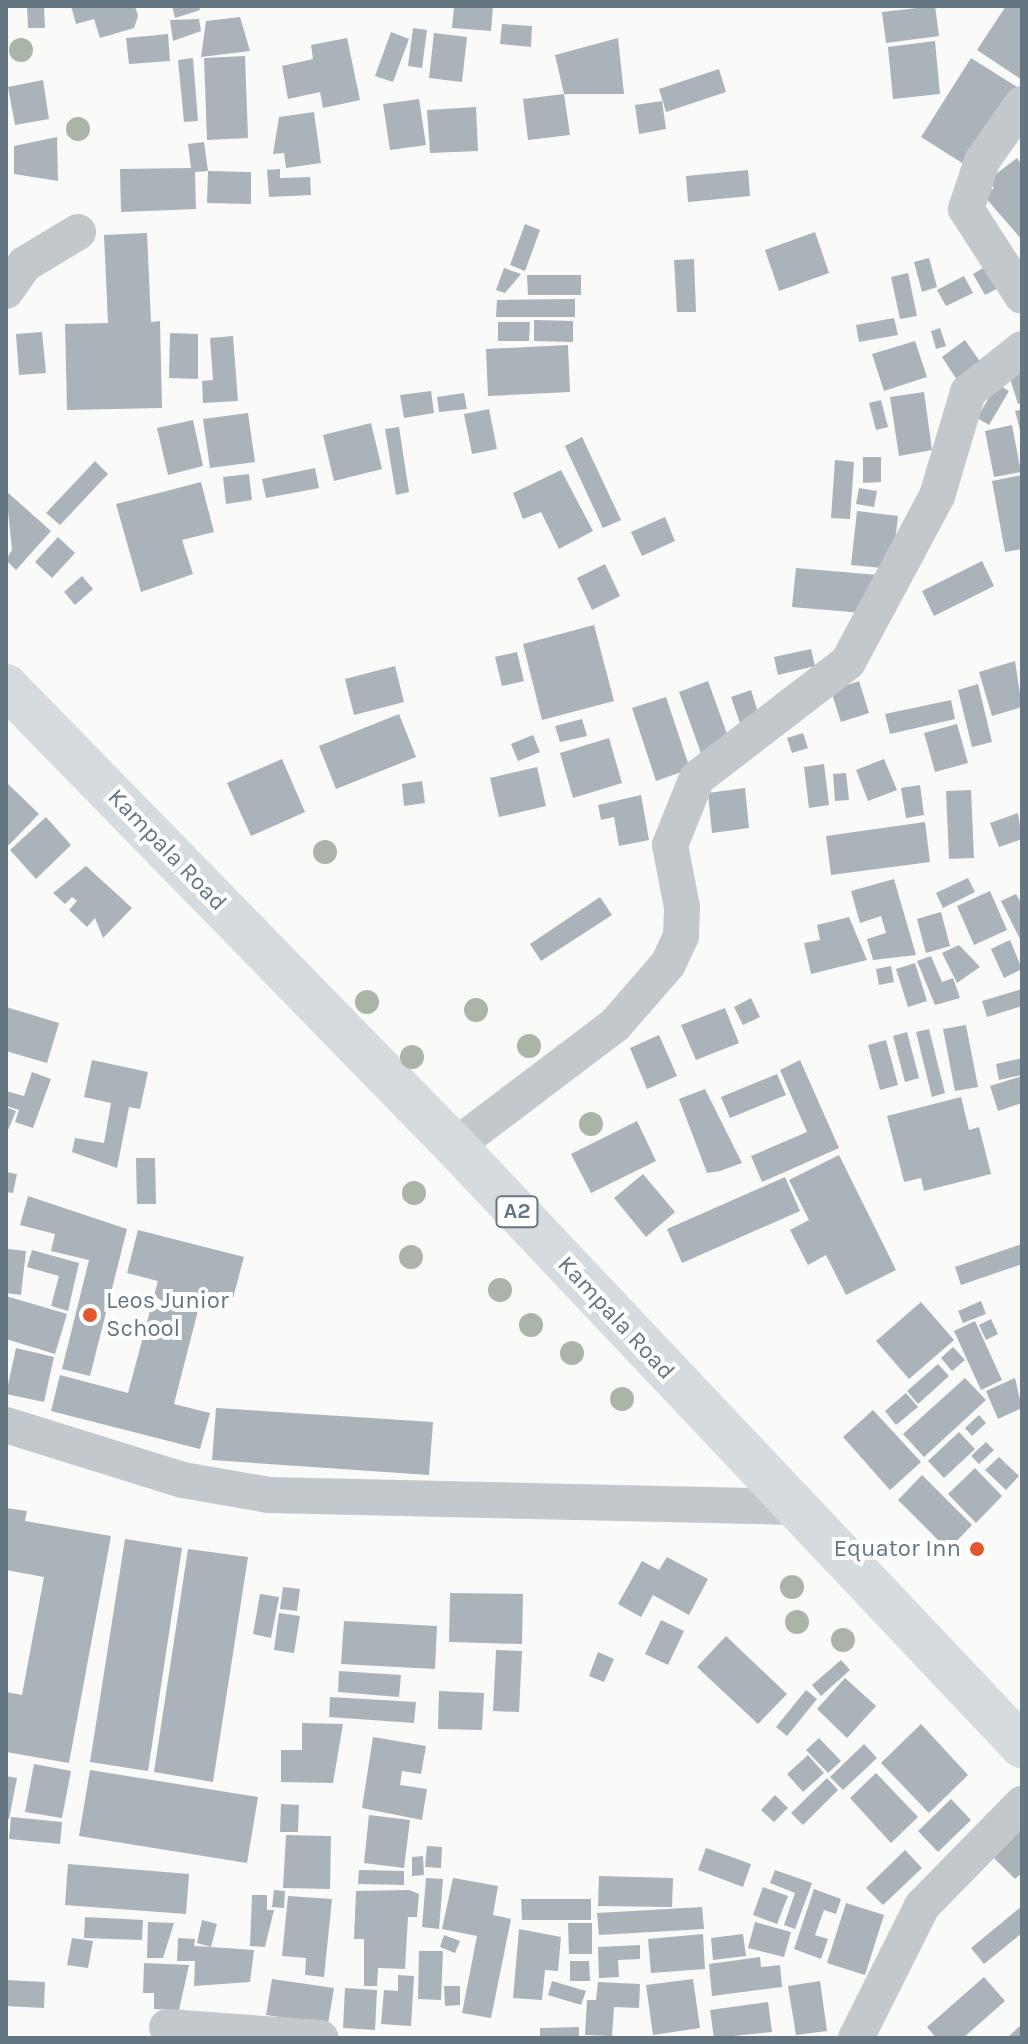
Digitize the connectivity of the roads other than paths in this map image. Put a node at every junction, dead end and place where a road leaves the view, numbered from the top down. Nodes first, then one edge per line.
1 (1022, 104) edge
2 (78, 232) dead end
3 (6, 291) edge
4 (1022, 296) edge
5 (1022, 349) edge
6 (6, 686) edge
7 (455, 1146) junction
8 (6, 1425) edge
9 (792, 1507) junction
10 (1022, 1746) edge
11 (1022, 1804) edge
12 (167, 2027) dead end
13 (321, 2038) edge
14 (856, 2038) edge

1 - 4 street
2 - 3 street
5 - 7 street
6 - 7 main road, Kampala Road / A2
7 - 9 main road, Kampala Road / A2
8 - 9 street
9 - 10 main road, Kampala Road / A2
11 - 14 street
12 - 13 street

